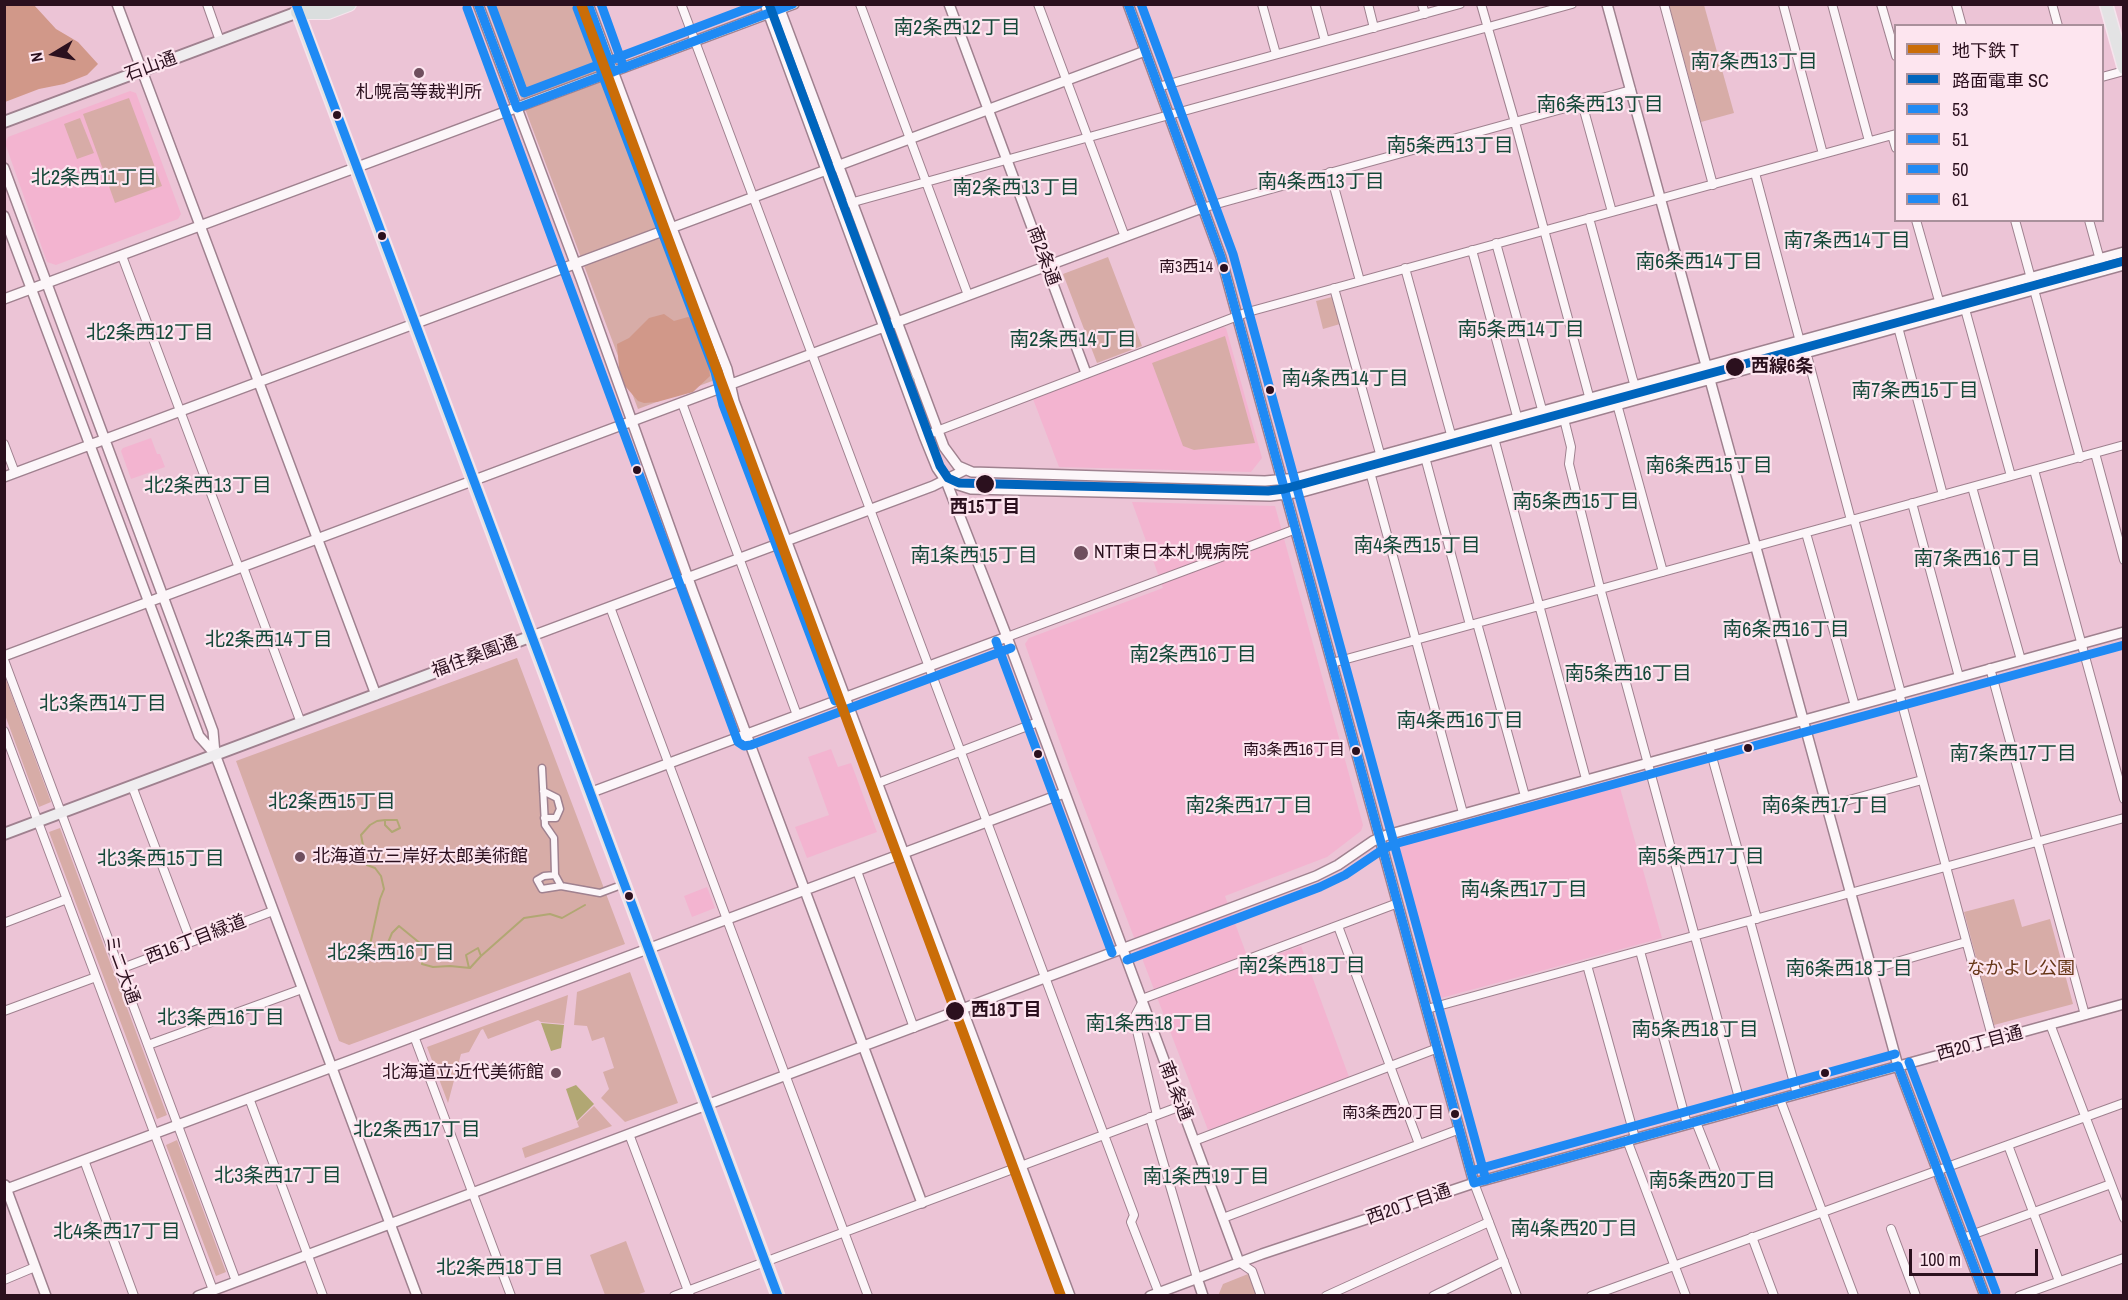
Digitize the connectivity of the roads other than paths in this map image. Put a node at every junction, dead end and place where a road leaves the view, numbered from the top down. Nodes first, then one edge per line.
1 (117, 4) edge
2 (207, 4) edge
3 (349, 4) edge
4 (478, 4) edge
5 (588, 4) edge
6 (681, 4) edge
7 (765, 4) edge
8 (794, 4) edge
9 (860, 4) edge
10 (949, 4) edge
11 (1038, 4) edge
12 (1128, 4) edge
13 (1262, 4) edge
14 (1315, 4) edge
15 (1368, 4) edge
16 (1422, 4) edge
17 (1460, 4) edge
18 (1481, 4) edge
19 (1572, 4) edge
20 (1607, 4) edge
21 (1664, 4) edge
22 (1783, 4) edge
23 (1832, 4) edge
24 (1881, 4) edge
25 (1956, 4) edge
26 (2052, 4) edge
27 (2106, 4) edge
28 (300, 7) edge
29 (779, 7) edge
30 (768, 14) junction
31 (1425, 14) junction
32 (1961, 24) edge
33 (2057, 24) edge
34 (1488, 27) junction
35 (1374, 28) junction
36 (220, 41) junction
37 (695, 41) junction
38 (1325, 41) junction
39 (1894, 49) edge
40 (1145, 51) junction
41 (1276, 54) junction
42 (142, 70) junction
43 (2124, 70) edge
44 (613, 72) junction
45 (2104, 77) edge
46 (1067, 81) junction
47 (1158, 87) junction
48 (1631, 90) junction
49 (1582, 103) junction
50 (517, 108) junction
51 (988, 110) junction
52 (1168, 115) junction
53 (4, 122) edge
54 (1515, 122) junction
55 (1894, 135) edge
56 (1088, 137) junction
57 (910, 139) junction
58 (1869, 141) junction
59 (1823, 154) junction
60 (1007, 160) junction
61 (838, 166) junction
62 (4, 168) edge
63 (357, 168) junction
64 (826, 170) junction
65 (1330, 172) junction
66 (1755, 173) junction
67 (926, 182) junction
68 (1713, 185) junction
69 (753, 198) junction
70 (1660, 199) junction
71 (852, 202) junction
72 (839, 206) junction
73 (1203, 208) junction
74 (1611, 212) junction
75 (4, 216) edge
76 (1589, 218) junction
77 (1917, 222) edge
78 (2016, 222) edge
79 (2090, 222) edge
80 (200, 226) junction
81 (672, 228) junction
82 (1544, 230) junction
83 (1125, 237) junction
84 (1496, 243) junction
85 (1472, 250) junction
86 (2124, 252) edge
87 (122, 256) junction
88 (2100, 259) junction
89 (575, 264) junction
90 (2124, 265) edge
91 (1046, 266) junction
92 (1405, 268) junction
93 (2103, 271) junction
94 (2031, 278) junction
95 (1360, 281) junction
96 (47, 284) junction
97 (1334, 288) junction
98 (32, 290) junction
99 (2033, 290) junction
100 (968, 295) junction
101 (4, 299) edge
102 (1940, 303) junction
103 (1965, 309) junction
104 (1943, 315) junction
105 (1237, 316) junction
106 (897, 322) junction
107 (415, 324) junction
108 (884, 327) junction
109 (1898, 327) junction
110 (1801, 341) junction
111 (1803, 353) junction
112 (812, 354) junction
113 (1706, 367) junction
114 (1086, 373) junction
115 (1710, 380) junction
116 (259, 382) junction
117 (730, 384) junction
118 (1637, 386) junction
119 (1640, 398) junction
120 (1589, 399) junction
121 (681, 403) junction
122 (1617, 404) junction
123 (1593, 411) junction
124 (181, 412) junction
125 (1543, 412) junction
126 (1518, 418) junction
127 (1564, 419) junction
128 (631, 421) junction
129 (1546, 424) junction
130 (938, 431) junction
131 (1521, 431) junction
132 (924, 436) junction
133 (1451, 437) junction
134 (1494, 438) junction
135 (105, 440) junction
136 (4, 444) edge
137 (90, 445) junction
138 (2124, 446) edge
139 (1455, 449) junction
140 (2095, 453) junction
141 (1381, 456) junction
142 (1425, 457) junction
143 (2080, 458) junction
144 (952, 461) junction
145 (1384, 468) junction
146 (965, 470) junction
147 (2034, 470) junction
148 (1370, 472) junction
149 (15, 473) junction
150 (2011, 476) junction
151 (4, 477) edge
152 (473, 480) junction
153 (1282, 480) junction
154 (946, 481) junction
155 (1972, 487) junction
156 (1286, 494) junction
157 (1943, 495) junction
158 (1912, 503) junction
159 (870, 510) junction
160 (1852, 520) junction
161 (1296, 529) junction
162 (1806, 532) junction
163 (317, 539) junction
164 (787, 541) junction
165 (1756, 546) junction
166 (740, 559) junction
167 (2124, 560) edge
168 (241, 567) junction
169 (1663, 572) junction
170 (688, 578) junction
171 (1600, 589) junction
172 (164, 596) junction
173 (149, 602) junction
174 (1538, 606) junction
175 (610, 607) junction
176 (1474, 624) junction
177 (2124, 632) edge
178 (532, 636) junction
179 (1007, 637) junction
180 (1416, 640) junction
181 (2082, 643) junction
182 (4, 658) edge
183 (2021, 660) junction
184 (1332, 663) junction
185 (928, 666) junction
186 (1990, 668) junction
187 (1959, 677) junction
188 (1900, 693) junction
189 (376, 695) junction
190 (846, 697) junction
191 (1855, 705) junction
192 (797, 716) junction
193 (1803, 720) junction
194 (1038, 722) junction
195 (300, 723) junction
196 (4, 731) edge
197 (747, 734) junction
198 (1709, 746) junction
199 (960, 752) junction
200 (215, 754) junction
201 (1647, 763) junction
202 (669, 764) junction
203 (542, 768) dead end
204 (1586, 779) junction
205 (1922, 780) junction
206 (878, 783) junction
207 (132, 786) junction
208 (543, 791) junction
209 (592, 792) junction
210 (1064, 794) junction
211 (1525, 796) junction
212 (2124, 799) edge
213 (1827, 806) junction
214 (62, 813) junction
215 (1463, 813) junction
216 (544, 818) junction
217 (2123, 819) edge
218 (38, 821) junction
219 (987, 822) junction
220 (4, 834) edge
221 (1380, 837) junction
222 (2037, 842) junction
223 (904, 853) junction
224 (1945, 867) junction
225 (857, 871) junction
226 (555, 875) junction
227 (561, 886) junction
228 (616, 887) dead end
229 (805, 891) junction
230 (1851, 893) junction
231 (67, 899) junction
232 (1398, 903) junction
233 (273, 911) junction
234 (727, 920) junction
235 (1754, 920) junction
236 (4, 923) edge
237 (1338, 926) junction
238 (1695, 936) junction
239 (190, 942) junction
240 (1966, 942) junction
241 (650, 948) junction
242 (1123, 949) junction
243 (1640, 951) junction
244 (1587, 965) junction
245 (120, 969) junction
246 (1872, 969) junction
247 (96, 977) junction
248 (1045, 979) junction
249 (302, 988) junction
250 (1142, 1001) junction
251 (2122, 1007) edge
252 (1427, 1009) junction
253 (963, 1010) junction
254 (4, 1011) edge
255 (2085, 1015) junction
256 (2050, 1024) junction
257 (914, 1028) junction
258 (414, 1036) junction
259 (1993, 1040) junction
260 (148, 1046) junction
261 (863, 1047) junction
262 (1438, 1048) junction
263 (1898, 1066) junction
264 (332, 1067) junction
265 (1390, 1067) junction
266 (785, 1076) junction
267 (1797, 1094) junction
268 (249, 1098) junction
269 (1780, 1099) junction
270 (2124, 1103) edge
271 (707, 1105) junction
272 (1181, 1106) junction
273 (1743, 1109) junction
274 (1154, 1116) junction
275 (2085, 1117) junction
276 (1691, 1123) junction
277 (178, 1125) junction
278 (1460, 1129) junction
279 (155, 1133) junction
280 (629, 1134) junction
281 (1103, 1135) junction
282 (1631, 1139) junction
283 (1194, 1141) junction
284 (1419, 1144) junction
285 (2008, 1145) junction
286 (84, 1160) junction
287 (1021, 1166) junction
288 (1937, 1170) junction
289 (1719, 1179) dead end
290 (1474, 1183) junction
291 (2111, 1184) junction
292 (5, 1188) edge
293 (473, 1193) junction
294 (922, 1203) junction
295 (1823, 1212) junction
296 (2033, 1213) junction
297 (1223, 1218) junction
298 (2124, 1218) edge
299 (1489, 1222) junction
300 (390, 1224) junction
301 (1891, 1229) dead end
302 (844, 1232) junction
303 (1752, 1237) junction
304 (1963, 1238) junction
305 (308, 1254) junction
306 (2124, 1258) edge
307 (766, 1261) junction
308 (1504, 1261) junction
309 (1239, 1262) junction
310 (1674, 1265) junction
311 (35, 1267) junction
312 (1197, 1278) junction
313 (4, 1280) edge
314 (237, 1281) junction
315 (2059, 1281) junction
316 (213, 1290) junction
317 (689, 1293) edge
318 (1156, 1294) edge
319 (1329, 1295) edge
320 (46, 1296) edge
321 (134, 1296) edge
322 (198, 1296) edge
323 (323, 1296) edge
324 (417, 1296) edge
325 (511, 1296) edge
326 (674, 1296) edge
327 (778, 1296) edge
328 (868, 1296) edge
329 (1070, 1296) edge
330 (1203, 1296) edge
331 (1262, 1296) edge
332 (1433, 1296) edge
333 (1517, 1296) edge
334 (1591, 1296) edge
335 (1686, 1296) edge
336 (1773, 1296) edge
337 (1854, 1296) edge
338 (1916, 1296) edge
339 (1985, 1296) edge
340 (2019, 1296) edge

1 - 42 street
2 - 36 street
3 - 28 highway
4 - 50 street
5 - 44 street
6 - 37 street
7 - 30 street, 南1条通
8 - 29 street
9 - 57 street
10 - 51 street, 南2条通
11 - 46 street
12 - 40 street
13 - 41 street
14 - 38 street
15 - 35 street
16 - 31 street
17 - 31 street
18 - 34 street
19 - 34 street
20 - 48 street
21 - 68 street
22 - 59 street
23 - 58 street
24 - 39 street
25 - 32 street
26 - 33 street
27 - 43 main road
28 - 36 main road, 石山通
28 - 63 main road
29 - 30 street
29 - 61 street
30 - 37 street
30 - 64 street, 南1条通
31 - 35 street
34 - 52 street
34 - 54 street
35 - 38 street
36 - 42 main road, 石山通
37 - 44 street
37 - 69 street
38 - 41 street
40 - 46 street
40 - 47 street
41 - 47 street
42 - 53 main road, 石山通
42 - 80 street
43 - 45 street
44 - 50 street
44 - 81 street
46 - 51 street
46 - 56 street
47 - 52 street
48 - 49 street
48 - 70 street
49 - 54 street
49 - 74 street
50 - 63 street
50 - 89 street
51 - 57 street
51 - 60 street, 南2条通
52 - 56 street
52 - 73 street
54 - 65 street
54 - 82 street
55 - 58 street
56 - 60 street
56 - 83 street
57 - 61 street
57 - 67 street
58 - 59 street
59 - 66 street
60 - 67 street
60 - 91 street, 南2条通
61 - 64 street
61 - 71 street
62 - 96 street
63 - 80 street
63 - 107 main road
64 - 69 street
64 - 72 street, 南1条通
65 - 73 street
65 - 95 street
66 - 68 street
66 - 110 street
67 - 71 street
67 - 100 street
68 - 70 street
69 - 81 street
69 - 112 street
70 - 74 street
70 - 113 street
71 - 72 street
71 - 106 street
72 - 108 street, 南1条通
73 - 83 street
73 - 105 street
74 - 76 street
75 - 98 street
76 - 82 street
76 - 118 street
77 - 102 street
78 - 94 street
79 - 88 street
80 - 87 street
80 - 116 street
81 - 89 street
81 - 117 street
82 - 84 street
82 - 120 street
83 - 91 street
84 - 85 street
84 - 125 street
85 - 92 street
85 - 126 street
86 - 88 street
87 - 96 street
87 - 124 street
88 - 93 street
88 - 94 street
89 - 107 street
89 - 128 street
90 - 93 street
91 - 100 street
91 - 114 street, 南2条通
92 - 95 street
92 - 133 street
93 - 99 street
94 - 99 street
94 - 102 street
95 - 97 street
96 - 98 street
96 - 135 street
97 - 105 street
97 - 141 street
98 - 101 street
98 - 137 street
99 - 103 street
99 - 143 street
100 - 106 street
102 - 104 street
102 - 110 street
103 - 104 street
103 - 150 street
104 - 109 street
105 - 114 street
105 - 153 street
106 - 108 street
106 - 130 street
107 - 116 street
107 - 152 main road
108 - 112 street
108 - 132 street, 南1条通
109 - 111 street
109 - 157 street
110 - 111 street
110 - 113 street
111 - 115 street
111 - 160 street
112 - 117 street
112 - 159 street
113 - 115 street
113 - 118 street
114 - 130 street
115 - 119 street
115 - 165 street
116 - 124 street
116 - 163 street
117 - 121 street
117 - 164 street
118 - 119 street
118 - 120 street
119 - 122 street
120 - 123 street
120 - 125 street
121 - 128 street
121 - 166 street
122 - 123 street
122 - 169 street
123 - 127 street
124 - 135 street
124 - 168 street
125 - 126 street
125 - 129 street
126 - 131 street
126 - 133 street
127 - 129 street
127 - 171 street
128 - 152 street
128 - 170 street
129 - 131 street
130 - 132 street
130 - 144 street
131 - 134 street
132 - 154 street, 南1条通
133 - 139 street
133 - 141 street
134 - 139 street
134 - 174 street
135 - 137 street
135 - 172 street
136 - 149 street
137 - 149 street
137 - 173 street
138 - 140 street
139 - 142 street
140 - 143 street
140 - 167 street
141 - 145 street
141 - 153 street
142 - 145 street
142 - 176 street
143 - 147 street
144 - 146 street
144 - 154 street
145 - 148 street
146 - 153 street
146 - 154 street, 福住桑園通
147 - 150 street
147 - 181 street
148 - 156 street
148 - 180 street
149 - 151 street
150 - 155 street
152 - 163 street
152 - 178 main road
153 - 156 street
154 - 156 street
154 - 159 street, 福住桑園通
154 - 179 street, 南1条通
155 - 157 street
155 - 183 street
156 - 161 street
157 - 158 street
158 - 160 street
158 - 187 street
159 - 164 street, 福住桑園通
159 - 185 street
160 - 162 street
160 - 188 street
161 - 179 street
161 - 184 street
162 - 165 street
162 - 191 street
163 - 168 street
163 - 189 street
164 - 166 street, 福住桑園通
164 - 190 street
165 - 169 street
165 - 193 street
166 - 170 street, 福住桑園通
166 - 192 street
168 - 172 street
168 - 195 street
169 - 171 street
170 - 175 street, 福住桑園通
170 - 197 street
171 - 174 street
171 - 201 street
172 - 173 street
172 - 200 street
173 - 182 street
173 - 200 street
174 - 176 street
174 - 204 street
175 - 178 street, 福住桑園通
175 - 202 street
176 - 180 street
176 - 211 street
177 - 181 street
178 - 189 main road, 福住桑園通
178 - 209 main road
179 - 185 street
179 - 194 street, 南1条通
180 - 184 street
180 - 215 street
181 - 183 street
181 - 212 street
182 - 214 street, ミニ大通
183 - 186 street
184 - 221 street
185 - 190 street
185 - 199 street
186 - 187 street
186 - 222 street
187 - 188 street
188 - 191 street
188 - 205 street
189 - 195 main road, 福住桑園通
190 - 192 street
190 - 206 street
191 - 193 street
192 - 197 street
193 - 198 street
193 - 213 street
194 - 199 street
194 - 210 street, 南1条通
195 - 200 main road, 福住桑園通
196 - 218 street, ミニ大通
197 - 202 street
197 - 229 street
198 - 201 street
198 - 235 street
199 - 206 street
199 - 219 street
200 - 207 main road, 福住桑園通
200 - 233 street
201 - 204 street
201 - 238 street
202 - 209 street
202 - 234 street
203 - 208 street
204 - 211 street
205 - 213 street
205 - 224 street
206 - 223 street
207 - 214 main road, 福住桑園通
207 - 239 street
208 - 216 street
208 - 216 street
209 - 241 main road
210 - 219 street
210 - 242 street, 南1条通
211 - 215 street
213 - 230 street
214 - 218 main road, 福住桑園通
214 - 245 street, ミニ大通
215 - 221 street
216 - 226 street
217 - 222 street
218 - 220 main road, 福住桑園通
218 - 231 street, ミニ大通
219 - 223 street
219 - 248 street
221 - 232 street
221 - 242 street
222 - 224 street
222 - 255 street
223 - 225 street
223 - 253 street
224 - 230 street
224 - 240 street
225 - 229 street
225 - 257 street
226 - 227 street
226 - 227 street
227 - 228 street
229 - 234 street
229 - 261 street
230 - 235 street
230 - 246 street
231 - 236 street
231 - 247 street, ミニ大通
232 - 237 street
232 - 252 street
233 - 239 street, 西16丁目緑道
233 - 249 street
234 - 241 street
234 - 266 street
235 - 238 street
235 - 267 street
237 - 250 street
237 - 265 street
238 - 243 street
238 - 273 street
239 - 245 street, 西16丁目緑道
240 - 246 street
240 - 259 street
241 - 258 street
241 - 271 main road
242 - 248 street
242 - 250 street, 南1条通
243 - 244 street
243 - 276 street
244 - 252 street
244 - 282 street
245 - 260 street, ミニ大通
246 - 263 street
247 - 254 street
247 - 279 street, ミニ大通
248 - 253 street
248 - 281 street
249 - 260 street
249 - 264 street
250 - 272 street, 南1条通
250 - 274 street
251 - 255 street, 西20丁目通
252 - 262 street
253 - 257 street
253 - 287 street
255 - 256 street, 西20丁目通
256 - 259 street, 西20丁目通
256 - 275 street
257 - 261 street
258 - 264 street
258 - 293 street
259 - 263 street, 西20丁目通
260 - 277 street, ミニ大通
261 - 266 street
261 - 294 street
262 - 265 street
262 - 278 street
263 - 267 street, 西20丁目通
263 - 288 street
264 - 268 street
264 - 300 street
265 - 283 street
265 - 284 street
266 - 271 street
266 - 302 street
267 - 269 street, 西20丁目通
268 - 277 street
268 - 305 street
269 - 273 street, 西20丁目通
269 - 295 street
270 - 275 street
271 - 280 street
271 - 307 main road
272 - 274 street
272 - 283 street, 南1条通
273 - 276 street, 西20丁目通
274 - 281 street
274 - 312 street
275 - 285 street
275 - 291 street
276 - 282 street, 西20丁目通
276 - 289 street
277 - 279 street
277 - 314 street, ミニ大通
278 - 284 street
278 - 290 street
279 - 286 street
279 - 316 street, ミニ大通
280 - 293 street
280 - 317 street
281 - 287 street
281 - 318 street
282 - 290 street, 西20丁目通
282 - 310 street
283 - 297 street, 南1条通
284 - 297 street
285 - 288 street
285 - 296 street
286 - 292 street
286 - 321 street
287 - 294 street
287 - 329 street
288 - 295 street
288 - 304 street
290 - 299 street
290 - 309 street, 西20丁目通
291 - 296 street
291 - 298 street
292 - 311 street
293 - 300 street
293 - 325 street
294 - 302 street
295 - 303 street
295 - 337 street
296 - 304 street
296 - 315 street
297 - 309 street, 南1条通
299 - 308 street
299 - 319 street
300 - 305 street
300 - 324 street
301 - 338 street
302 - 307 street
302 - 328 street
303 - 310 street
303 - 336 street
304 - 339 street
305 - 314 street
305 - 323 street
306 - 315 street
307 - 317 street
307 - 327 main road
308 - 332 street
308 - 333 street
309 - 312 street, 西20丁目通
309 - 331 street
310 - 334 street
310 - 335 street
311 - 313 street
311 - 320 street
312 - 318 street, 西20丁目通
312 - 330 street
314 - 316 street
315 - 340 street
316 - 322 street
317 - 326 street

